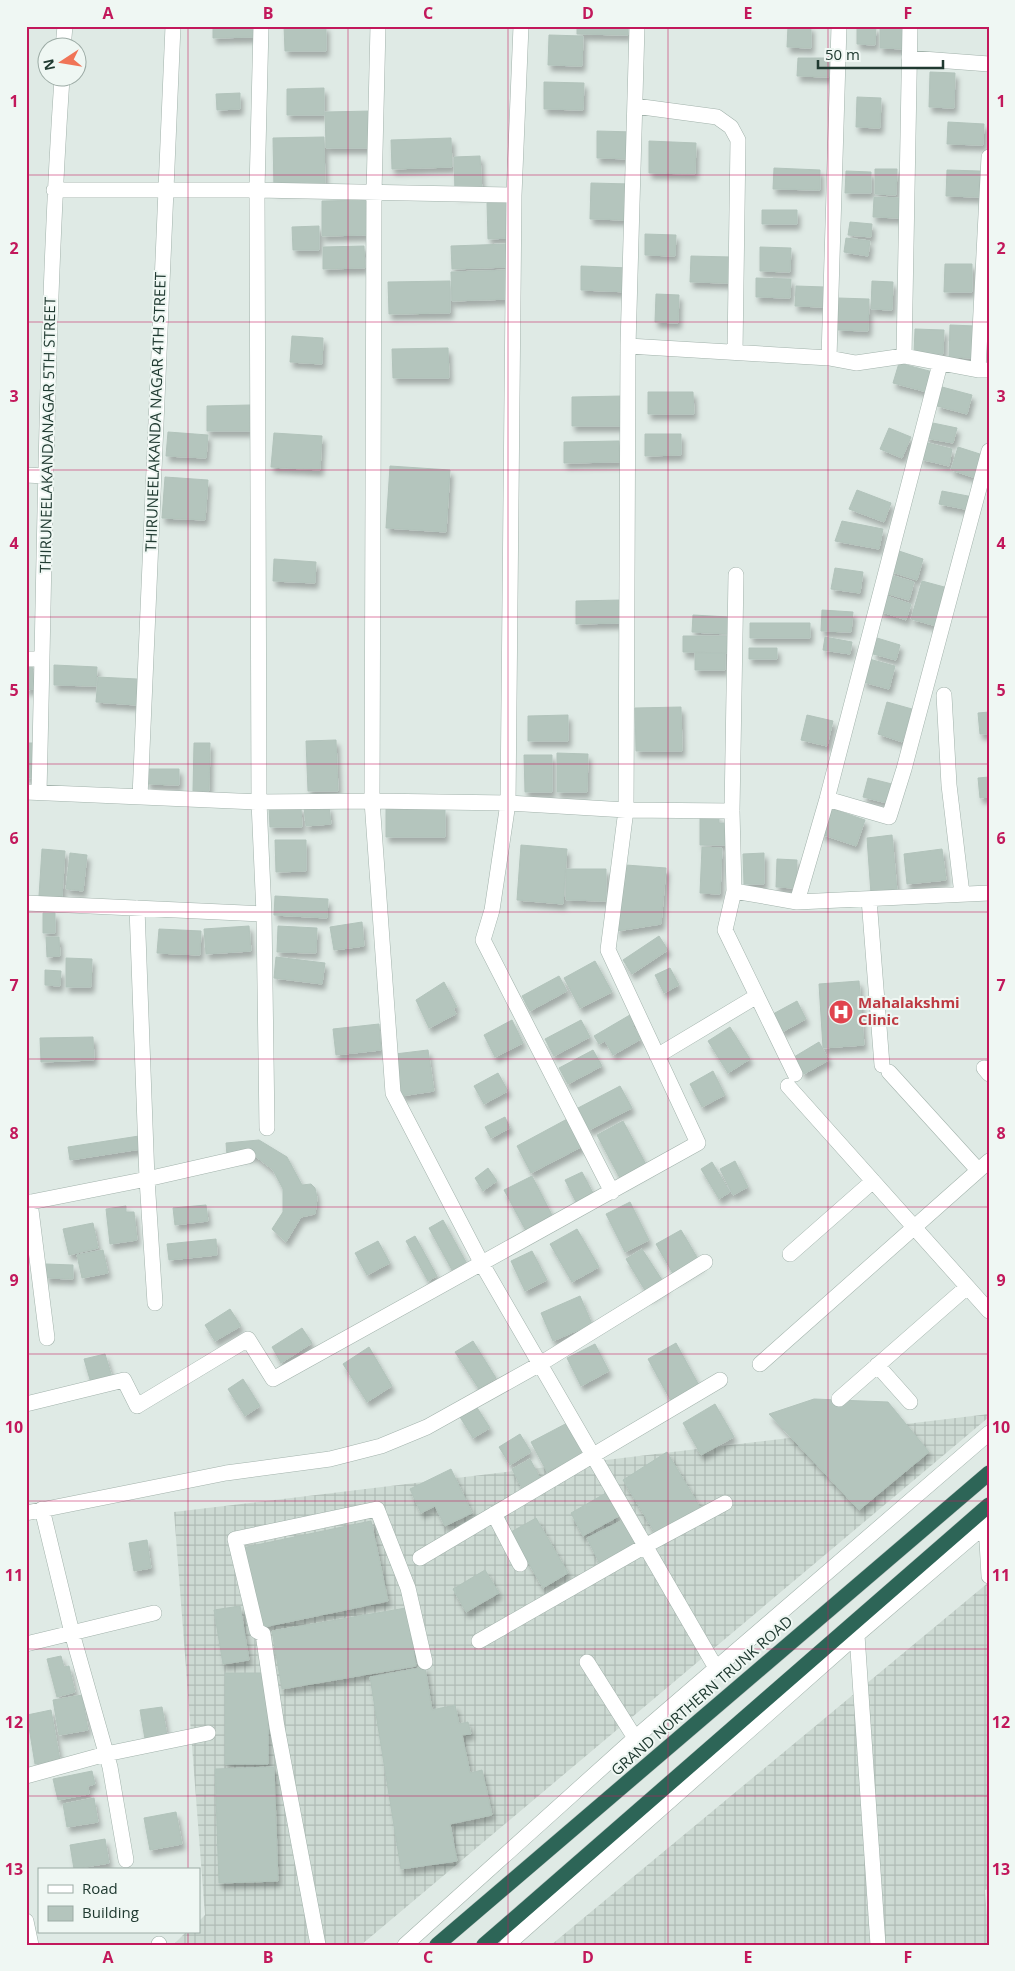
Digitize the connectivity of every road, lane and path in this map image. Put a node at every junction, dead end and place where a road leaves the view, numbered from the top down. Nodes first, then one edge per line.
1 (173, 26) edge
2 (261, 26) edge
3 (378, 26) edge
4 (521, 26) edge
5 (637, 26) edge
6 (839, 26) edge
7 (910, 26) edge
8 (909, 58) junction
9 (989, 64) edge
10 (61, 88) edge
11 (635, 106) junction
12 (989, 157) edge
13 (54, 190) junction
14 (257, 190) junction
15 (166, 192) junction
16 (374, 193) junction
17 (514, 195) junction
18 (628, 346) junction
19 (735, 352) junction
20 (904, 356) junction
21 (829, 358) junction
22 (940, 364) junction
23 (983, 370) edge
24 (989, 451) edge
25 (26, 474) edge
26 (46, 476) junction
27 (736, 575) dead end
28 (26, 659) edge
29 (42, 660) junction
30 (944, 695) dead end
31 (33, 792) edge
32 (140, 797) junction
33 (827, 799) junction
34 (372, 801) junction
35 (259, 802) junction
36 (508, 803) junction
37 (626, 810) junction
38 (732, 811) junction
39 (734, 891) junction
40 (989, 893) edge
41 (962, 894) junction
42 (869, 899) junction
43 (797, 902) junction
44 (26, 903) edge
45 (137, 908) junction
46 (264, 914) junction
47 (757, 996) junction
48 (657, 1056) junction
49 (267, 1128) dead end
50 (248, 1156) dead end
51 (984, 1166) edge
52 (147, 1179) junction
53 (873, 1181) junction
54 (612, 1192) junction
55 (28, 1202) edge
56 (914, 1227) junction
57 (790, 1254) dead end
58 (706, 1262) dead end
59 (482, 1264) junction
60 (967, 1287) junction
61 (155, 1303) dead end
62 (989, 1311) edge
63 (47, 1338) dead end
64 (540, 1364) junction
65 (760, 1364) dead end
66 (878, 1365) junction
67 (720, 1380) dead end
68 (839, 1399) dead end
69 (910, 1402) dead end
70 (26, 1404) edge
71 (989, 1433) edge
72 (594, 1456) junction
73 (989, 1473) edge
74 (725, 1503) dead end
75 (989, 1505) edge
76 (42, 1509) junction
77 (26, 1513) edge
78 (494, 1514) junction
79 (988, 1523) edge
80 (645, 1546) junction
81 (420, 1558) dead end
82 (520, 1564) dead end
83 (989, 1576) edge
84 (154, 1613) dead end
85 (72, 1633) junction
86 (857, 1635) junction
87 (479, 1641) dead end
88 (26, 1644) edge
89 (425, 1662) dead end
90 (586, 1662) dead end
91 (716, 1668) junction
92 (208, 1732) dead end
93 (635, 1738) junction
94 (106, 1754) junction
95 (26, 1776) edge
96 (126, 1860) dead end
97 (26, 1921) edge
98 (32, 1945) edge
99 (318, 1945) edge
100 (405, 1945) edge
101 (437, 1945) edge
102 (484, 1945) edge
103 (507, 1945) edge
104 (878, 1945) edge

1 - 15 street, THIRUNEELAKANDA NAGAR 4TH STREET
2 - 14 street
3 - 16 street
4 - 17 street
5 - 11 street
6 - 21 street
7 - 8 street
8 - 9 street
8 - 20 street
10 - 13 street, THIRUNEELAKANDANAGAR 5TH STREET
11 - 18 street
11 - 19 street
12 - 23 street
13 - 15 street
13 - 26 street, THIRUNEELAKANDANAGAR 5TH STREET
14 - 15 street
14 - 16 street
14 - 35 street
15 - 32 street, THIRUNEELAKANDA NAGAR 4TH STREET
16 - 17 street
16 - 34 street
17 - 36 street
18 - 19 street
18 - 37 street
19 - 21 street
20 - 21 street
20 - 22 street
22 - 23 street
22 - 33 street
24 - 33 street
25 - 26 street
26 - 29 street, THIRUNEELAKANDANAGAR 5TH STREET
27 - 38 street
28 - 29 street
29 - 31 street, THIRUNEELAKANDANAGAR 5TH STREET
30 - 41 street
31 - 32 street
32 - 35 street
33 - 43 street
34 - 35 street
34 - 36 street
34 - 59 street
35 - 46 street
36 - 37 street
36 - 54 street
37 - 38 street
37 - 48 street
38 - 39 street
39 - 43 street
39 - 47 street
40 - 41 street
41 - 42 street
42 - 43 street
42 - 51 street
44 - 45 street
45 - 46 street
45 - 52 street
46 - 49 street
47 - 48 street
47 - 53 street
48 - 54 street
50 - 52 street
51 - 56 street
52 - 55 street
52 - 61 street
53 - 56 street
53 - 57 street
54 - 59 street
55 - 63 street
56 - 60 street
56 - 65 street
58 - 64 street
59 - 64 street
59 - 70 street
60 - 62 street
60 - 66 street
64 - 72 street
64 - 76 street
66 - 68 street
66 - 69 street
67 - 72 street
71 - 91 street
72 - 78 street
72 - 80 street
73 - 101 highway, GRAND NORTHERN TRUNK ROAD
74 - 80 street
75 - 102 highway
76 - 77 street
76 - 85 street
78 - 81 street
78 - 82 street
79 - 83 street
79 - 86 street
80 - 87 street
80 - 91 street
84 - 85 street
85 - 88 street
85 - 94 street
86 - 103 street
86 - 104 street
89 - 99 street
90 - 93 street
91 - 93 street
92 - 94 street
93 - 100 street
94 - 95 street
94 - 96 street
97 - 98 street

